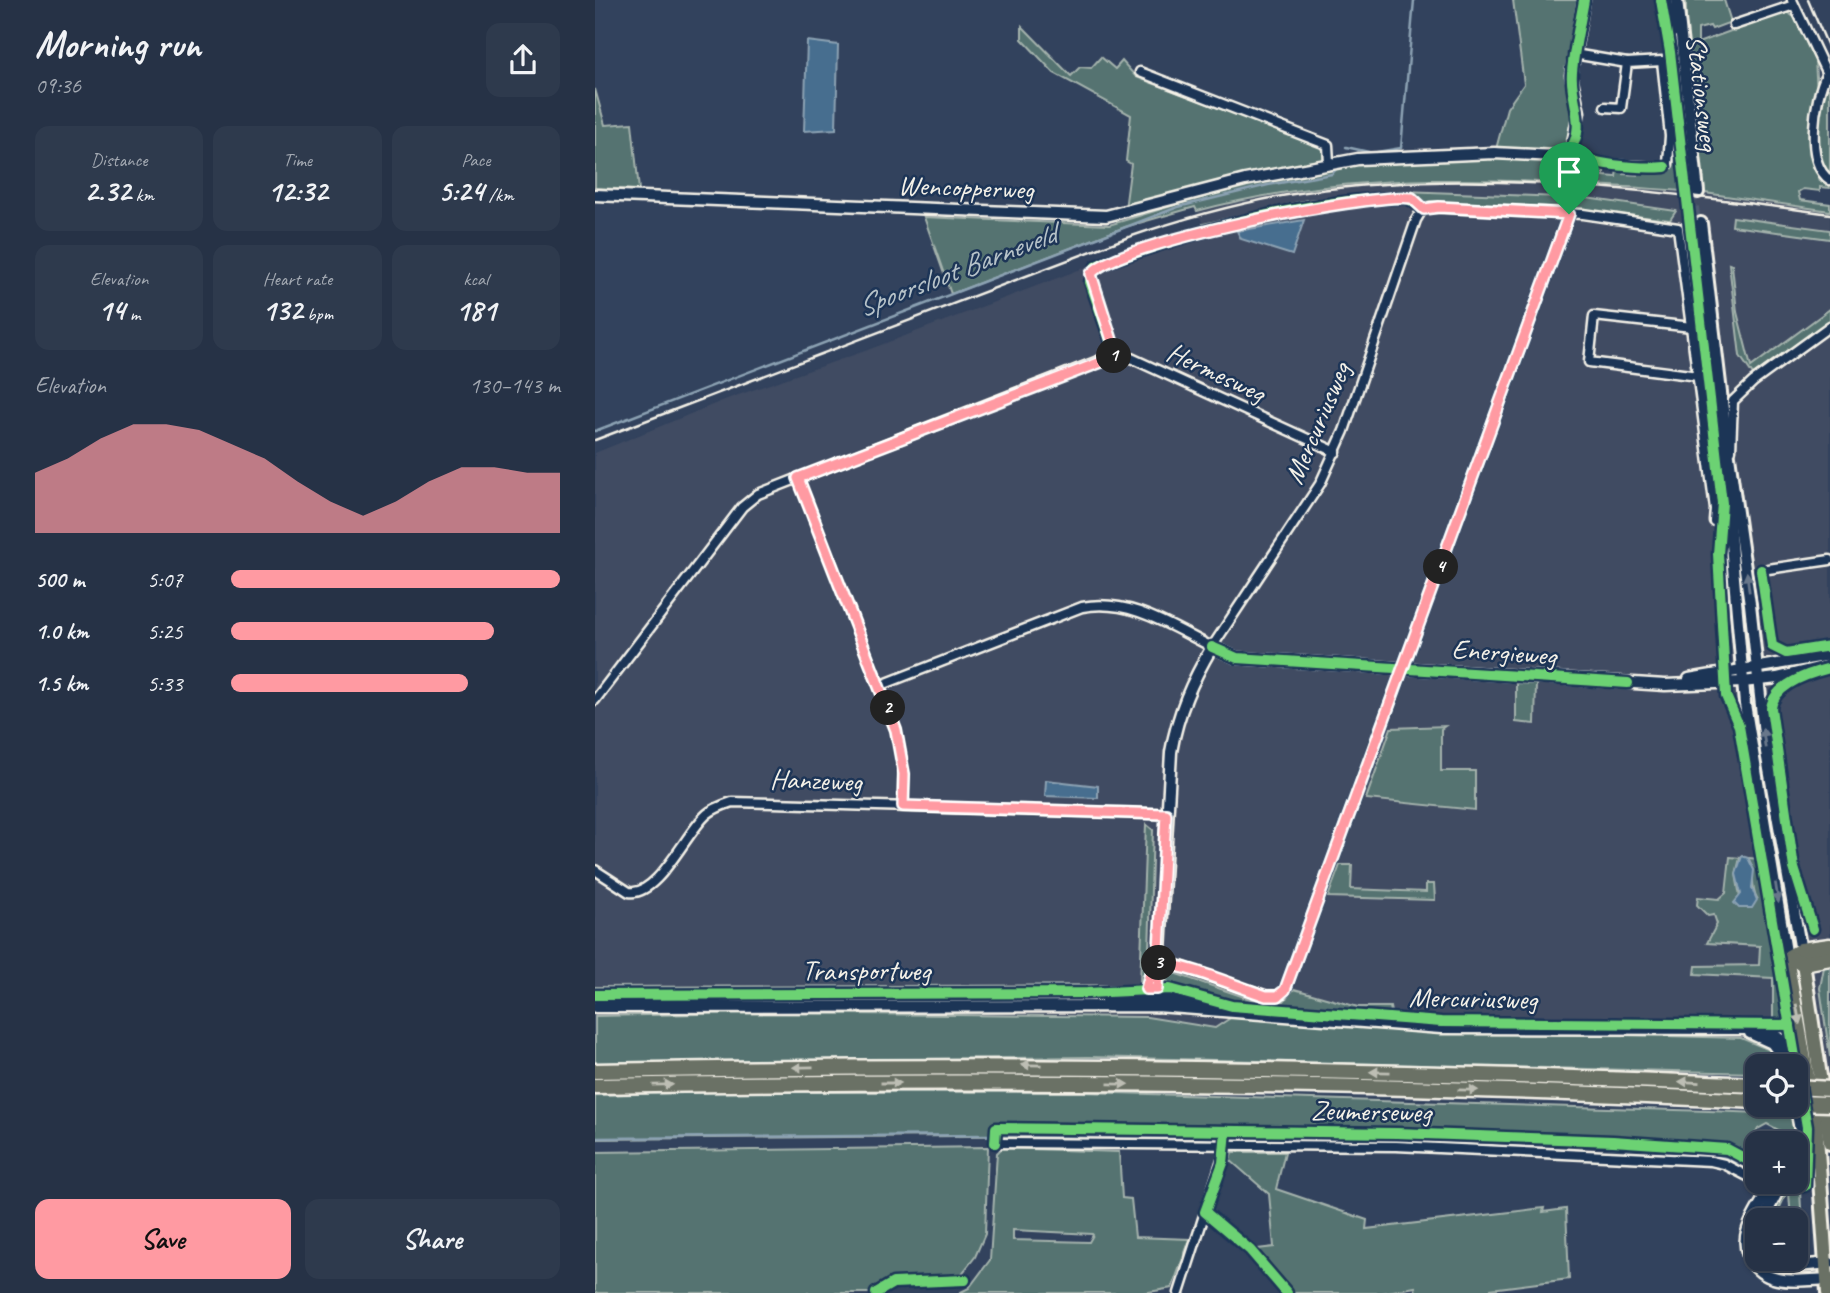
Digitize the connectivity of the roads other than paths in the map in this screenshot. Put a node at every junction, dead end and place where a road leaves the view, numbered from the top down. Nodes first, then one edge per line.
1 (1584, 0) edge
2 (1667, 0) edge
3 (1677, 0) edge
4 (1793, 2) edge
5 (1734, 25) dead end
6 (1574, 54) junction
7 (1627, 63) junction
8 (1140, 72) dead end
9 (1828, 76) edge
10 (1605, 107) dead end
11 (1568, 152) junction
12 (1329, 163) junction
13 (1665, 167) joint
14 (1830, 180) edge
15 (595, 195) edge
16 (1569, 214) junction
17 (1830, 326) edge
18 (1692, 327) junction
19 (1698, 376) junction
20 (1336, 452) junction
21 (1731, 455) junction
22 (798, 478) junction
23 (1714, 521) dead end
24 (1830, 560) edge
25 (1768, 569) dead end
26 (1212, 647) junction
27 (1830, 655) edge
28 (1830, 665) edge
29 (1404, 668) junction
30 (1757, 675) junction
31 (1742, 676) junction
32 (879, 686) junction
33 (595, 700) edge
34 (903, 806) junction
35 (1166, 814) junction
36 (595, 870) edge
37 (1830, 946) edge
38 (1802, 956) junction
39 (1787, 958) junction
40 (1830, 958) edge
41 (1159, 962) junction
42 (1157, 1002) junction
43 (595, 1005) edge
44 (1782, 1054) edge
45 (595, 1071) edge
46 (1745, 1085) edge
47 (595, 1086) edge
48 (1808, 1088) edge
49 (1830, 1089) edge
50 (1745, 1101) edge
51 (1808, 1103) edge
52 (1830, 1104) edge
53 (1798, 1117) edge
54 (1799, 1126) junction
55 (1798, 1131) edge
56 (1800, 1131) edge
57 (995, 1143) dead end
58 (1830, 1143) edge
59 (1226, 1147) junction
60 (1745, 1175) edge
61 (1770, 1194) edge
62 (1205, 1212) junction
63 (1828, 1264) edge
64 (1808, 1265) edge
65 (1829, 1279) edge
66 (1179, 1293) edge
67 (1287, 1293) edge
68 (1828, 1293) edge

1 - 6 street
2 - 3 main road, Stationsweg
4 - 5 street
4 - 9 street
6 - 7 street, Stationsweg
6 - 11 street
7 - 10 street
7 - 13 street, Stationsweg
8 - 12 street
9 - 14 street
11 - 12 street, Wencopperweg
11 - 13 street, Wencopperweg
12 - 15 street, Wencopperweg
16 - 18 street
16 - 20 street, Mercuriusweg
16 - 29 street
17 - 21 street
18 - 19 street
18 - 19 street
19 - 23 street
20 - 22 street, Hermesweg
20 - 26 street, Mercuriusweg
30 -> 21 main road
21 - 31 main road
22 - 32 street
22 - 33 street, Hermesweg
24 - 25 street
26 - 29 street, Energieweg
26 - 32 street, Energieweg
26 - 35 street, Mercuriusweg
27 - 30 street
28 - 30 street
29 - 31 street, Energieweg
29 - 41 street
30 - 31 street, Energieweg
38 -> 30 main road
31 -> 39 main road
32 - 34 street
34 - 35 street, Hanzeweg
34 - 36 street, Hanzeweg
35 - 41 street, Mercuriusweg
37 - 38 highway
38 - 39 highway
38 - 40 highway
38 - 58 main road
39 -> 63 main road
41 - 42 street, Mercuriusweg
42 - 43 street, Transportweg
42 - 44 street, Mercuriusweg
46 -> 45 highway
47 -> 50 highway
48 - 49 highway, bridge
51 - 52 highway, bridge
53 - 54 street
54 - 55 street
54 - 56 street
57 - 59 street, Zeumerseweg
59 - 60 street, Zeumerseweg
59 - 62 street
61 - 65 street
62 - 66 street
62 - 67 street
63 - 64 street
63 - 65 main road
65 - 68 main road

